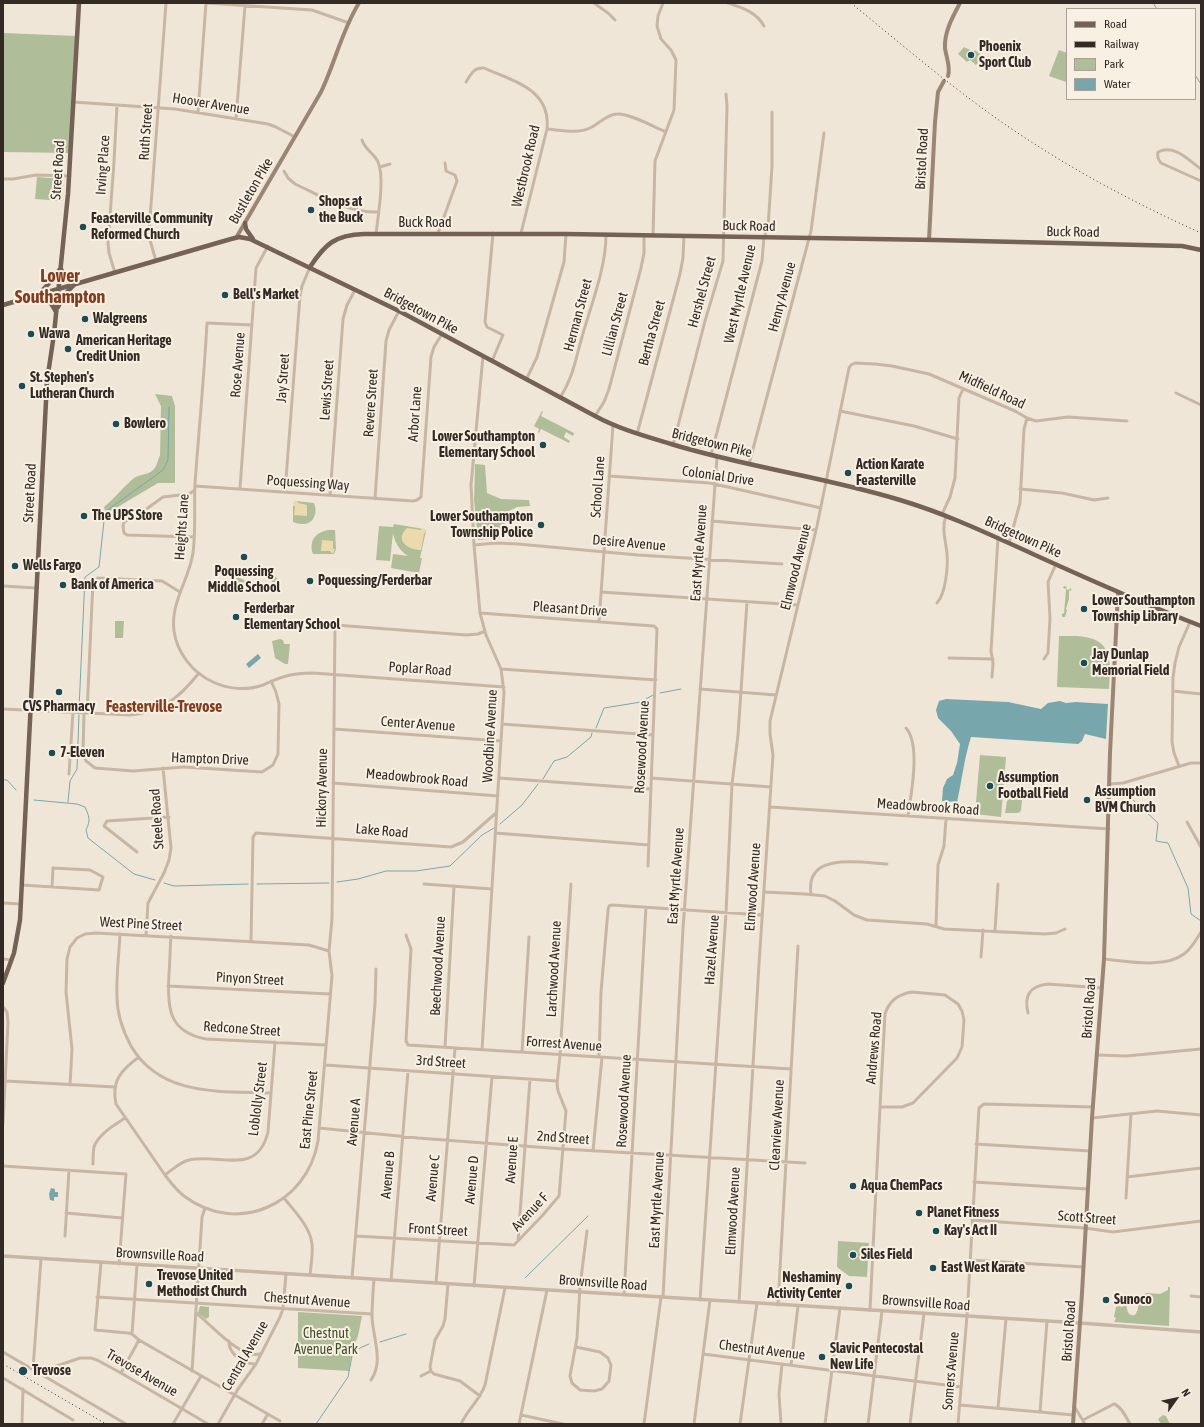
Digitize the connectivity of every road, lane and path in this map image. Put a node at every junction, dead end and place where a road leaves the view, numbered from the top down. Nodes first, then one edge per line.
1 (79, 3) edge
2 (166, 3) edge
3 (207, 3) edge
4 (360, 3) edge
5 (663, 3) edge
6 (728, 3) edge
7 (960, 3) edge
8 (597, 4) edge
9 (245, 6) junction
10 (614, 20) dead end
11 (349, 23) junction
12 (764, 26) dead end
13 (948, 76) dead end
14 (944, 81) dead end
15 (466, 82) dead end
16 (726, 94) dead end
17 (73, 102) junction
18 (117, 105) junction
19 (158, 108) junction
20 (198, 112) junction
21 (772, 112) dead end
22 (236, 119) junction
23 (547, 129) junction
24 (666, 132) junction
25 (824, 133) dead end
26 (295, 137) junction
27 (362, 140) dead end
28 (445, 163) dead end
29 (390, 164) dead end
30 (380, 167) junction
31 (1201, 169) edge
32 (284, 170) dead end
33 (70, 176) junction
34 (3, 180) edge
35 (1201, 181) edge
36 (378, 212) junction
37 (245, 223) junction
38 (438, 233) junction
39 (493, 233) junction
40 (521, 233) junction
41 (376, 234) junction
42 (566, 234) junction
43 (606, 234) junction
44 (644, 235) junction
45 (653, 236) junction
46 (684, 236) junction
47 (724, 237) junction
48 (764, 237) junction
49 (236, 238) junction
50 (809, 238) junction
51 (253, 240) junction
52 (929, 240) junction
53 (268, 246) junction
54 (1201, 250) edge
55 (156, 261) junction
56 (60, 267) junction
57 (310, 267) junction
58 (115, 273) junction
59 (76, 283) junction
60 (58, 289) junction
61 (355, 290) junction
62 (39, 294) junction
63 (3, 305) edge
64 (399, 311) junction
65 (56, 312) junction
66 (252, 325) junction
67 (442, 334) junction
68 (483, 356) junction
69 (492, 361) junction
70 (851, 365) joint
71 (526, 380) junction
72 (963, 389) junction
73 (1176, 393) dead end
74 (560, 398) junction
75 (1201, 405) edge
76 (840, 411) junction
77 (595, 416) junction
78 (1027, 418) junction
79 (1127, 421) dead end
80 (613, 425) junction
81 (637, 434) junction
82 (958, 439) junction
83 (673, 445) junction
84 (710, 455) junction
85 (717, 456) junction
86 (749, 464) junction
87 (609, 476) junction
88 (827, 481) junction
89 (715, 484) junction
90 (195, 486) junction
91 (240, 488) junction
92 (1020, 489) junction
93 (195, 490) junction
94 (286, 492) junction
95 (330, 495) junction
96 (1108, 498) dead end
97 (375, 499) junction
98 (419, 499) joint
99 (821, 508) junction
100 (944, 515) junction
101 (712, 521) junction
102 (816, 530) junction
103 (194, 537) junction
104 (998, 538) junction
105 (1009, 543) junction
106 (474, 545) junction
107 (604, 552) junction
108 (710, 560) junction
109 (782, 564) dead end
110 (1056, 564) junction
111 (3, 586) edge
112 (36, 588) junction
113 (180, 592) junction
114 (601, 592) junction
115 (1118, 593) junction
116 (707, 599) junction
117 (746, 602) junction
118 (937, 603) dead end
119 (798, 605) junction
120 (480, 613) junction
121 (599, 622) junction
122 (1190, 622) junction
123 (309, 623) dead end
124 (336, 625) junction
125 (1201, 626) edge
126 (657, 629) joint
127 (485, 631) junction
128 (949, 658) dead end
129 (993, 659) junction
130 (1044, 659) dead end
131 (501, 669) junction
132 (199, 674) junction
133 (335, 674) junction
134 (992, 677) dead end
135 (656, 680) junction
136 (271, 681) junction
137 (504, 687) junction
138 (700, 689) junction
139 (741, 692) junction
140 (1173, 692) junction
141 (1201, 694) edge
142 (776, 695) junction
143 (3, 709) edge
144 (30, 710) junction
145 (73, 712) junction
146 (86, 713) junction
147 (502, 724) junction
148 (906, 728) dead end
149 (334, 729) junction
150 (653, 735) junction
151 (501, 741) junction
152 (1201, 763) edge
153 (1179, 766) junction
154 (163, 768) junction
155 (69, 774) dead end
156 (499, 778) junction
157 (651, 778) junction
158 (333, 782) junction
159 (694, 782) junction
160 (732, 784) junction
161 (1110, 784) junction
162 (771, 787) junction
163 (651, 789) junction
164 (498, 796) junction
165 (770, 807) junction
166 (496, 813) junction
167 (908, 816) junction
168 (169, 817) junction
169 (946, 819) junction
170 (1187, 822) dead end
171 (1109, 829) junction
172 (495, 833) junction
173 (333, 838) junction
174 (649, 845) junction
175 (1201, 847) edge
176 (137, 852) dead end
177 (887, 864) dead end
178 (648, 866) dead end
179 (424, 884) dead end
180 (570, 884) dead end
181 (998, 884) dead end
182 (22, 885) junction
183 (454, 886) junction
184 (52, 887) junction
185 (492, 889) junction
186 (764, 892) junction
187 (811, 894) junction
188 (3, 903) edge
189 (20, 904) junction
190 (646, 907) junction
191 (685, 910) junction
192 (726, 913) junction
193 (762, 915) junction
194 (936, 926) junction
195 (1065, 929) dead end
196 (983, 930) junction
197 (995, 931) junction
198 (1201, 932) edge
199 (120, 934) junction
200 (146, 935) junction
201 (406, 935) dead end
202 (171, 936) junction
203 (529, 937) dead end
204 (251, 941) junction
205 (798, 946) dead end
206 (329, 951) junction
207 (981, 957) dead end
208 (3, 959) edge
209 (1104, 959) junction
210 (12, 960) junction
211 (376, 969) dead end
212 (3, 983) edge
213 (168, 986) junction
214 (1102, 988) junction
215 (330, 994) junction
216 (3, 1007) edge
217 (1028, 1013) dead end
218 (275, 1042) junction
219 (326, 1045) junction
220 (445, 1047) junction
221 (455, 1048) junction
222 (1201, 1049) edge
223 (482, 1050) junction
224 (522, 1052) junction
225 (560, 1055) junction
226 (1097, 1055) junction
227 (139, 1057) junction
228 (600, 1057) junction
229 (637, 1059) junction
230 (676, 1062) junction
231 (716, 1064) junction
232 (325, 1065) junction
233 (753, 1067) junction
234 (369, 1068) junction
235 (791, 1069) junction
236 (408, 1071) junction
237 (452, 1074) junction
238 (492, 1077) junction
239 (530, 1079) junction
240 (6, 1081) junction
241 (557, 1081) junction
242 (70, 1085) junction
243 (115, 1087) junction
244 (271, 1093) junction
245 (4, 1100) edge
246 (880, 1107) junction
247 (1093, 1107) junction
248 (1131, 1114) junction
249 (1201, 1115) edge
250 (125, 1118) junction
251 (1092, 1118) junction
252 (3, 1124) edge
253 (319, 1128) junction
254 (364, 1133) junction
255 (402, 1136) junction
256 (447, 1140) junction
257 (486, 1143) junction
258 (976, 1144) junction
259 (524, 1146) junction
260 (563, 1149) junction
261 (594, 1151) junction
262 (1090, 1151) junction
263 (632, 1153) junction
264 (670, 1156) junction
265 (710, 1158) junction
266 (747, 1160) junction
267 (786, 1162) junction
268 (805, 1163) dead end
269 (93, 1164) dead end
270 (3, 1166) edge
271 (1201, 1168) edge
272 (69, 1170) junction
273 (165, 1175) junction
274 (1127, 1177) junction
275 (974, 1182) junction
276 (1088, 1190) junction
277 (284, 1198) junction
278 (1126, 1198) dead end
279 (205, 1208) junction
280 (66, 1213) junction
281 (122, 1218) junction
282 (972, 1220) junction
283 (1201, 1221) edge
284 (1086, 1228) junction
285 (587, 1231) dead end
286 (65, 1236) dead end
287 (356, 1236) junction
288 (394, 1239) junction
289 (439, 1242) junction
290 (518, 1242) junction
291 (477, 1243) junction
292 (3, 1256) edge
293 (40, 1259) junction
294 (970, 1260) junction
295 (100, 1263) junction
296 (119, 1264) junction
297 (137, 1265) junction
298 (1084, 1267) junction
299 (199, 1268) junction
300 (286, 1274) junction
301 (310, 1275) junction
302 (352, 1278) junction
303 (374, 1279) junction
304 (391, 1280) junction
305 (436, 1283) junction
306 (448, 1284) junction
307 (474, 1286) junction
308 (506, 1288) junction
309 (547, 1290) junction
310 (580, 1292) junction
311 (624, 1295) junction
312 (1191, 1296) dead end
313 (97, 1297) junction
314 (662, 1297) junction
315 (1201, 1297) edge
316 (135, 1300) junction
317 (700, 1300) junction
318 (710, 1300) junction
319 (739, 1302) junction
320 (756, 1303) junction
321 (197, 1304) junction
322 (778, 1304) junction
323 (798, 1306) junction
324 (840, 1308) junction
325 (284, 1309) junction
326 (870, 1310) junction
327 (882, 1311) junction
328 (196, 1313) junction
329 (372, 1314) junction
330 (924, 1314) junction
331 (967, 1316) junction
332 (1006, 1319) junction
333 (1047, 1321) junction
334 (1080, 1323) junction
335 (1201, 1332) edge
336 (132, 1334) junction
337 (139, 1340) junction
338 (228, 1341) junction
339 (576, 1347) junction
340 (3, 1352) edge
341 (262, 1353) junction
342 (703, 1354) junction
343 (749, 1360) junction
344 (256, 1364) junction
345 (782, 1364) junction
346 (791, 1365) junction
347 (33, 1369) junction
348 (192, 1370) junction
349 (431, 1371) junction
350 (832, 1371) junction
351 (39, 1372) junction
352 (121, 1373) junction
353 (201, 1376) junction
354 (421, 1376) dead end
355 (874, 1376) junction
356 (3, 1378) edge
357 (371, 1380) dead end
358 (915, 1382) junction
359 (961, 1387) junction
360 (23, 1389) junction
361 (235, 1395) junction
362 (480, 1396) junction
363 (960, 1405) junction
364 (1074, 1406) junction
365 (998, 1408) junction
366 (182, 1409) junction
367 (1040, 1412) junction
368 (268, 1414) junction
369 (521, 1415) junction
370 (1074, 1415) junction
371 (73, 1420) dead end
372 (1083, 1420) junction
373 (280, 1421) dead end
374 (22, 1424) edge
375 (126, 1424) edge
376 (173, 1424) edge
377 (208, 1424) edge
378 (218, 1424) edge
379 (262, 1424) edge
380 (461, 1424) edge
381 (519, 1424) edge
382 (563, 1424) edge
383 (644, 1424) edge
384 (694, 1424) edge
385 (740, 1424) edge
386 (781, 1424) edge
387 (825, 1424) edge
388 (868, 1424) edge
389 (910, 1424) edge
390 (958, 1424) edge
391 (1073, 1424) edge
392 (1085, 1424) edge
393 (1130, 1424) edge

1 - 17 main road, Street Road
2 - 19 street, Ruth Street
3 - 9 street
3 - 20 street
4 - 11 main road, Bustleton Pike
5 - 24 street
6 - 12 street
7 - 13 main road
8 - 10 street
9 - 11 street
9 - 22 street
11 - 26 main road, Bustleton Pike
14 - 52 main road, Bristol Road
15 - 23 street, Westbrook Road
16 - 47 street, Hershel Street
17 - 18 street, Hoover Avenue
17 - 33 main road, Street Road
18 - 19 street, Hoover Avenue
18 - 58 street, Irving Place
19 - 20 street, Hoover Avenue
19 - 55 street, Ruth Street
20 - 22 street, Hoover Avenue
21 - 48 street, West Myrtle Avenue
22 - 26 street, Hoover Avenue
23 - 24 street
23 - 40 street, Westbrook Road
24 - 45 street
25 - 50 street, Henry Avenue
26 - 37 main road, Bustleton Pike
27 - 30 street
28 - 38 street
29 - 30 street
30 - 36 street
31 - 35 street
32 - 36 street
33 - 34 street
33 - 56 main road, Street Road
36 - 41 street
37 - 49 main road, Bustleton Pike
37 - 51 main road
38 - 39 main road, Buck Road
38 - 41 main road, Buck Road
39 - 40 main road, Buck Road
39 - 69 street
40 - 42 main road, Buck Road
41 - 57 main road, Buck Road
42 - 43 main road, Buck Road
42 - 71 street
43 - 44 main road, Buck Road
43 - 74 street, Herman Street
44 - 45 main road, Buck Road
44 - 77 street, Lillian Street
45 - 46 main road, Buck Road
46 - 47 main road, Buck Road
46 - 81 street, Bertha Street
47 - 48 main road, Buck Road
47 - 83 street, Hershel Street
48 - 50 main road, Buck Road
48 - 84 street, West Myrtle Avenue
49 - 51 main road, Bridgetown Pike
49 - 55 main road, Bustleton Pike
50 - 52 main road, Buck Road
50 - 86 street, Henry Avenue
51 - 53 main road, Bridgetown Pike
52 - 54 main road, Buck Road
53 - 57 main road, Bridgetown Pike
53 - 66 street, Rose Avenue
55 - 58 main road, Bustleton Pike
56 - 59 main road
56 - 60 main road, Street Road
56 - 62 main road
57 - 61 main road, Bridgetown Pike
57 - 94 street, Jay Street
58 - 59 main road, Bustleton Pike
59 - 60 main road, Bustleton Pike
59 - 65 main road
60 - 62 main road, Bustleton Pike
60 - 65 main road, Street Road
61 - 64 main road, Bridgetown Pike
61 - 95 street, Lewis Street
62 - 63 main road, Bustleton Pike
62 - 65 main road
64 - 67 main road, Bridgetown Pike
64 - 97 street, Revere Street
65 - 112 main road, Street Road
66 - 90 street, Heights Lane
66 - 91 street, Rose Avenue
67 - 68 main road, Bridgetown Pike
67 - 98 street, Arbor Lane
68 - 69 main road, Bridgetown Pike
68 - 106 street, Woodbine Avenue
69 - 71 main road, Bridgetown Pike
70 - 72 street, Midfield Road
70 - 76 street, Elmwood Avenue
71 - 74 main road, Bridgetown Pike
72 - 78 street, Midfield Road
72 - 82 street
73 - 75 street
74 - 77 main road, Bridgetown Pike
76 - 82 street
76 - 88 street, Elmwood Avenue
77 - 80 main road, Bridgetown Pike
78 - 79 street, Midfield Road
78 - 92 street
80 - 81 main road, Bridgetown Pike
80 - 87 street, School Lane
81 - 83 main road, Bridgetown Pike
82 - 100 street
83 - 84 main road, Bridgetown Pike
84 - 85 main road, Bridgetown Pike
85 - 86 main road, Bridgetown Pike
85 - 89 street, East Myrtle Avenue
86 - 88 main road, Bridgetown Pike
87 - 89 street, Colonial Drive
87 - 107 street, School Lane
88 - 99 street, Elmwood Avenue
88 - 100 main road, Bridgetown Pike
89 - 99 street, Colonial Drive
89 - 101 street, East Myrtle Avenue
90 - 91 street, Poquessing Way
90 - 93 street, Heights Lane
91 - 94 street, Poquessing Way
92 - 96 street
92 - 105 street
93 - 103 street, Heights Lane
93 - 103 street
94 - 95 street, Poquessing Way
95 - 97 street, Poquessing Way
97 - 98 street, Poquessing Way
99 - 102 street, Elmwood Avenue
100 - 104 main road, Bridgetown Pike
100 - 118 street
101 - 102 street
101 - 108 street, East Myrtle Avenue
102 - 119 street, Elmwood Avenue
103 - 113 street, Heights Lane
104 - 105 main road, Bridgetown Pike
104 - 129 street
105 - 110 main road, Bridgetown Pike
106 - 107 street, Desire Avenue
106 - 120 street, Woodbine Avenue
107 - 108 street, Desire Avenue
107 - 114 street, School Lane
108 - 109 street, Desire Avenue
108 - 116 street, East Myrtle Avenue
110 - 115 main road, Bridgetown Pike
110 - 130 street
111 - 112 street
112 - 144 main road, Street Road
113 - 132 street, Heights Lane
113 - 146 street, Hampton Drive
114 - 116 street
114 - 121 street, School Lane
115 - 122 main road, Bridgetown Pike
115 - 161 main road, Bristol Road
116 - 117 street
116 - 138 street, East Myrtle Avenue
117 - 119 street
117 - 139 street, Hazel Avenue
119 - 142 street, Elmwood Avenue
120 - 121 street, Pleasant Drive
120 - 127 street, Woodbine Avenue
121 - 126 street, Pleasant Drive
122 - 125 main road, Bridgetown Pike
122 - 140 street
123 - 124 street
124 - 127 street
124 - 133 street, Hickory Avenue
126 - 135 street, Rosewood Avenue
127 - 131 street, Woodbine Avenue
128 - 129 street
129 - 134 street
131 - 135 street
131 - 137 street, Woodbine Avenue
132 - 136 street, Heights Lane
132 - 146 street
133 - 136 street, Heights Lane
133 - 137 street, Poplar Road
133 - 149 street, Hickory Avenue
135 - 150 street, Rosewood Avenue
136 - 154 street, Hampton Drive
137 - 147 street, Woodbine Avenue
138 - 139 street
138 - 159 street, East Myrtle Avenue
139 - 142 street
139 - 160 street, Hazel Avenue
140 - 141 street
140 - 153 street
142 - 162 street, Elmwood Avenue
143 - 144 street
144 - 145 street
144 - 182 main road, Street Road
145 - 146 street
145 - 155 street
146 - 154 street, Hampton Drive
147 - 150 street
147 - 151 street, Woodbine Avenue
148 - 167 street
149 - 151 street, Center Avenue
149 - 158 street, Hickory Avenue
150 - 157 street, Rosewood Avenue
151 - 156 street, Woodbine Avenue
152 - 153 street
153 - 161 street
154 - 168 street, Steele Road
156 - 163 street
156 - 164 street, Woodbine Avenue
157 - 159 street
157 - 163 street, Rosewood Avenue
158 - 164 street, Meadowbrook Road
158 - 173 street, Hickory Avenue
159 - 160 street
159 - 191 street, East Myrtle Avenue
160 - 162 street
160 - 192 street, Hazel Avenue
161 - 171 main road, Bristol Road
162 - 165 street, Elmwood Avenue
163 - 174 street, Rosewood Avenue
164 - 166 street, Woodbine Avenue
165 - 167 street, Meadowbrook Road
165 - 186 street, Elmwood Avenue
166 - 172 street, Woodbine Avenue
166 - 173 street, Lake Road
167 - 169 street, Meadowbrook Road
168 - 176 street
168 - 200 street, Steele Road
169 - 171 street, Meadowbrook Road
169 - 194 street
170 - 175 street
171 - 209 main road, Bristol Road
172 - 174 street
172 - 185 street, Woodbine Avenue
173 - 204 street, Lake Road
173 - 206 street, Hickory Avenue
174 - 178 street, Rosewood Avenue
177 - 187 street
179 - 183 street
180 - 225 street, Larchwood Avenue
181 - 197 street
182 - 184 street
182 - 189 main road, Street Road
183 - 185 street
183 - 220 street, Beechwood Avenue
184 - 184 street
185 - 223 street, Woodbine Avenue
186 - 187 street
186 - 193 street, Elmwood Avenue
187 - 194 street
188 - 189 street
189 - 210 main road, Street Road
190 - 191 street
190 - 228 street
190 - 229 street, Rosewood Avenue
191 - 192 street
191 - 230 street, East Myrtle Avenue
192 - 193 street
192 - 231 street, Hazel Avenue
193 - 233 street, Elmwood Avenue
194 - 196 street
195 - 197 street
196 - 197 street
196 - 207 street
198 - 209 street
199 - 200 street, West Pine Street
199 - 227 street
199 - 242 street, West Pine Street
200 - 202 street, West Pine Street
201 - 220 street, Forrest Avenue
202 - 204 street, West Pine Street
202 - 213 street, Redcone Street
203 - 224 street
204 - 206 street, West Pine Street
205 - 235 street, Clearview Avenue
206 - 215 street, East Pine Street
208 - 210 street
209 - 214 main road, Bristol Road
210 - 212 main road, Street Road
211 - 234 street, Avenue A
213 - 215 street, Pinyon Street
213 - 218 street, Redcone Street
214 - 217 street
214 - 226 main road, Bristol Road
215 - 219 street, East Pine Street
216 - 240 street
218 - 219 street, Redcone Street
218 - 244 street, Loblolly Street
219 - 232 street, East Pine Street
220 - 221 street, Forrest Avenue
221 - 223 street, Forrest Avenue
221 - 237 street
222 - 226 street
223 - 224 street, Forrest Avenue
224 - 225 street, Forrest Avenue
225 - 228 street, Forrest Avenue
225 - 241 street, Avenue F
226 - 247 main road, Bristol Road
227 - 243 street
227 - 244 street
228 - 229 street, Forrest Avenue
228 - 261 street
229 - 230 street, Forrest Avenue
229 - 263 street, Rosewood Avenue
230 - 231 street, Forrest Avenue
230 - 264 street, East Myrtle Avenue
231 - 233 street, Forrest Avenue
231 - 265 street, Hazel Avenue
232 - 234 street, 3rd Street
232 - 253 street, East Pine Street
233 - 235 street, Forrest Avenue
233 - 266 street, Elmwood Avenue
234 - 236 street, 3rd Street
234 - 254 street, Avenue A
235 - 267 street, Clearview Avenue
236 - 237 street, 3rd Street
236 - 255 street, Avenue B
237 - 238 street, 3rd Street
237 - 256 street, Avenue C
238 - 239 street, 3rd Street
238 - 257 street, Avenue D
239 - 241 street, 3rd Street
239 - 259 street, Avenue E
240 - 242 street
240 - 245 street
241 - 260 street, Avenue F
242 - 243 street
243 - 250 street, East Pine Street
244 - 273 street, Loblolly Street
245 - 252 street
246 - 246 street, Andrews Road
246 - 326 street, Andrews Road
247 - 251 main road, Bristol Road
247 - 258 street, Somers Avenue
248 - 249 street
248 - 251 street
248 - 274 street
250 - 269 street
250 - 273 street, East Pine Street
251 - 262 main road, Bristol Road
253 - 254 street, 2nd Street
253 - 277 street, East Pine Street
254 - 255 street, 2nd Street
254 - 287 street, Avenue A
255 - 256 street, 2nd Street
255 - 288 street, Avenue B
256 - 257 street, 2nd Street
256 - 289 street, Avenue C
257 - 259 street, 2nd Street
257 - 291 street, Avenue D
258 - 262 street
258 - 275 street, Somers Avenue
259 - 260 street, 2nd Street
259 - 290 street, Avenue E
260 - 261 street, 2nd Street
260 - 290 street, Avenue F
261 - 263 street, 2nd Street
262 - 276 main road, Bristol Road
263 - 264 street, 2nd Street
263 - 311 street, Rosewood Avenue
264 - 265 street, 2nd Street
264 - 314 street, East Myrtle Avenue
265 - 266 street, 2nd Street
265 - 317 street, Hazel Avenue
266 - 267 street, 2nd Street
266 - 319 street, Elmwood Avenue
267 - 268 street, 2nd Street
267 - 322 street, Clearview Avenue
270 - 272 street
271 - 274 street
272 - 280 street
272 - 281 street
273 - 279 street, East Pine Street
274 - 278 street
275 - 276 street
275 - 282 street, Somers Avenue
276 - 284 main road, Bristol Road
277 - 279 street, East Pine Street
277 - 301 street
279 - 299 street
280 - 281 street
280 - 286 street
281 - 296 street
282 - 284 street, Scott Street
282 - 294 street, Somers Avenue
283 - 284 street, Scott Street
284 - 298 main road, Bristol Road
285 - 310 street
287 - 288 street, Front Street
287 - 302 street, Avenue A
288 - 289 street, Front Street
288 - 304 street, Avenue B
289 - 291 street, Front Street
289 - 305 street, Avenue C
290 - 291 street, Front Street
291 - 307 street, Avenue D
292 - 293 street, Brownsville Road
293 - 295 street, Brownsville Road
293 - 347 street
294 - 298 street
294 - 331 street, Somers Avenue
295 - 296 street, Brownsville Road
295 - 313 street
296 - 297 street, Brownsville Road
297 - 299 street, Brownsville Road
297 - 316 street
298 - 334 main road, Bristol Road
299 - 300 street, Brownsville Road
299 - 321 street
300 - 301 street, Brownsville Road
300 - 325 street, Central Avenue
301 - 302 street, Brownsville Road
302 - 303 street, Brownsville Road
303 - 304 street, Brownsville Road
303 - 329 street
304 - 305 street, Brownsville Road
305 - 306 street, Brownsville Road
306 - 307 street, Brownsville Road
306 - 349 street
307 - 308 street, Brownsville Road
308 - 309 street, Brownsville Road
308 - 362 street
309 - 310 street, Brownsville Road
309 - 369 street
310 - 311 street, Brownsville Road
310 - 339 street
311 - 314 street, Brownsville Road
312 - 315 street
313 - 316 street, Chestnut Avenue
313 - 336 street
314 - 317 street, Brownsville Road
314 - 383 street, East Myrtle Avenue
316 - 321 street, Chestnut Avenue
316 - 336 street
317 - 318 street, Brownsville Road
318 - 319 street, Brownsville Road
318 - 342 street
319 - 320 street, Brownsville Road
320 - 322 street, Brownsville Road
320 - 343 street
321 - 325 street, Chestnut Avenue
321 - 328 street
322 - 323 street, Brownsville Road
323 - 324 street, Brownsville Road
323 - 346 street
324 - 326 street, Brownsville Road
324 - 350 street
325 - 329 street, Chestnut Avenue
325 - 341 street, Central Avenue
326 - 327 street, Brownsville Road
327 - 330 street, Brownsville Road
327 - 355 street
328 - 338 street
328 - 348 street
329 - 357 street
330 - 331 street, Brownsville Road
330 - 358 street
331 - 332 street, Brownsville Road
331 - 359 street, Somers Avenue
332 - 333 street, Brownsville Road
332 - 365 street
333 - 334 street, Brownsville Road
333 - 367 street
334 - 335 street, Brownsville Road
334 - 364 main road, Bristol Road
336 - 337 street
337 - 348 street
337 - 352 street
338 - 341 street
338 - 344 street
339 - 339 street
340 - 347 street
341 - 344 street, Central Avenue
342 - 343 street, Chestnut Avenue
342 - 384 street
343 - 345 street, Chestnut Avenue
343 - 385 street
344 - 361 street, Central Avenue
345 - 346 street, Chestnut Avenue
345 - 386 street
346 - 350 street, Chestnut Avenue
347 - 351 street
348 - 353 street
349 - 354 street
349 - 362 street
350 - 355 street, Chestnut Avenue
350 - 387 street
351 - 352 street, Trevose Avenue
351 - 375 street
352 - 366 street, Trevose Avenue
353 - 361 street
353 - 366 street
355 - 358 street, Chestnut Avenue
355 - 388 street
356 - 360 street
358 - 359 street, Chestnut Avenue
358 - 389 street
359 - 363 street, Somers Avenue
360 - 371 street
360 - 374 street
361 - 368 street
361 - 378 street, Central Avenue
362 - 380 street
363 - 365 street
363 - 390 street, Somers Avenue
364 - 370 main road, Bristol Road
364 - 372 street
365 - 367 street
366 - 376 street
366 - 377 street, Trevose Avenue
367 - 370 street
368 - 373 street
368 - 379 street
369 - 381 street
369 - 382 street
370 - 391 main road, Bristol Road
372 - 392 street
372 - 393 street

